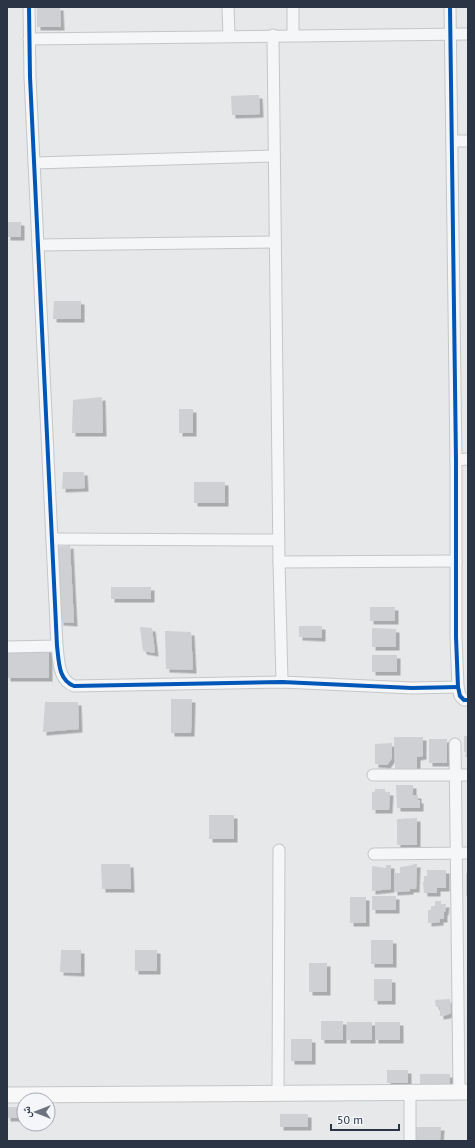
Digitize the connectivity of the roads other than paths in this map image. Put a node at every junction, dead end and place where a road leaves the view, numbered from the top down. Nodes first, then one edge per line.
1 (29, 7) edge
2 (228, 7) edge
3 (293, 7) edge
4 (450, 7) edge
5 (451, 34) junction
6 (468, 34) edge
7 (293, 35) junction
8 (229, 36) junction
9 (273, 36) junction
10 (29, 39) junction
11 (452, 141) junction
12 (468, 141) edge
13 (274, 156) junction
14 (34, 163) junction
15 (275, 242) junction
16 (38, 245) junction
17 (456, 460) junction
18 (468, 460) edge
19 (52, 539) junction
20 (278, 540) junction
21 (456, 561) junction
22 (278, 562) junction
23 (57, 646) junction
24 (7, 647) edge
25 (282, 682) junction
26 (458, 687) junction
27 (468, 700) edge
28 (455, 744) dead end
29 (373, 774) dead end
30 (455, 775) junction
31 (468, 775) edge
32 (278, 850) dead end
33 (456, 853) junction
34 (468, 853) edge
35 (374, 854) dead end
36 (410, 1092) junction
37 (464, 1092) edge
38 (278, 1093) junction
39 (7, 1095) edge
40 (410, 1141) edge

1 - 10 street
2 - 8 street
3 - 7 street
4 - 5 street
5 - 6 street
5 - 7 street
5 - 11 street
7 - 9 street
8 - 9 street
8 - 10 street
9 - 13 street
10 - 14 street
11 - 12 street
11 - 17 street
13 - 14 street
13 - 15 street
14 - 16 street
15 - 16 street
15 - 20 street
16 - 19 street
17 - 18 street
17 - 21 street
19 - 20 street
19 - 23 street
20 - 22 street
21 - 22 street
21 - 26 street
22 - 25 street
23 - 24 street
23 - 25 street
25 - 26 street
26 - 27 street
28 - 30 street
29 - 30 street
30 - 31 street
30 - 33 street
32 - 38 street
33 - 34 street
33 - 35 street
33 - 37 street
36 - 37 main road
36 - 38 main road
36 - 40 street
38 - 39 main road

